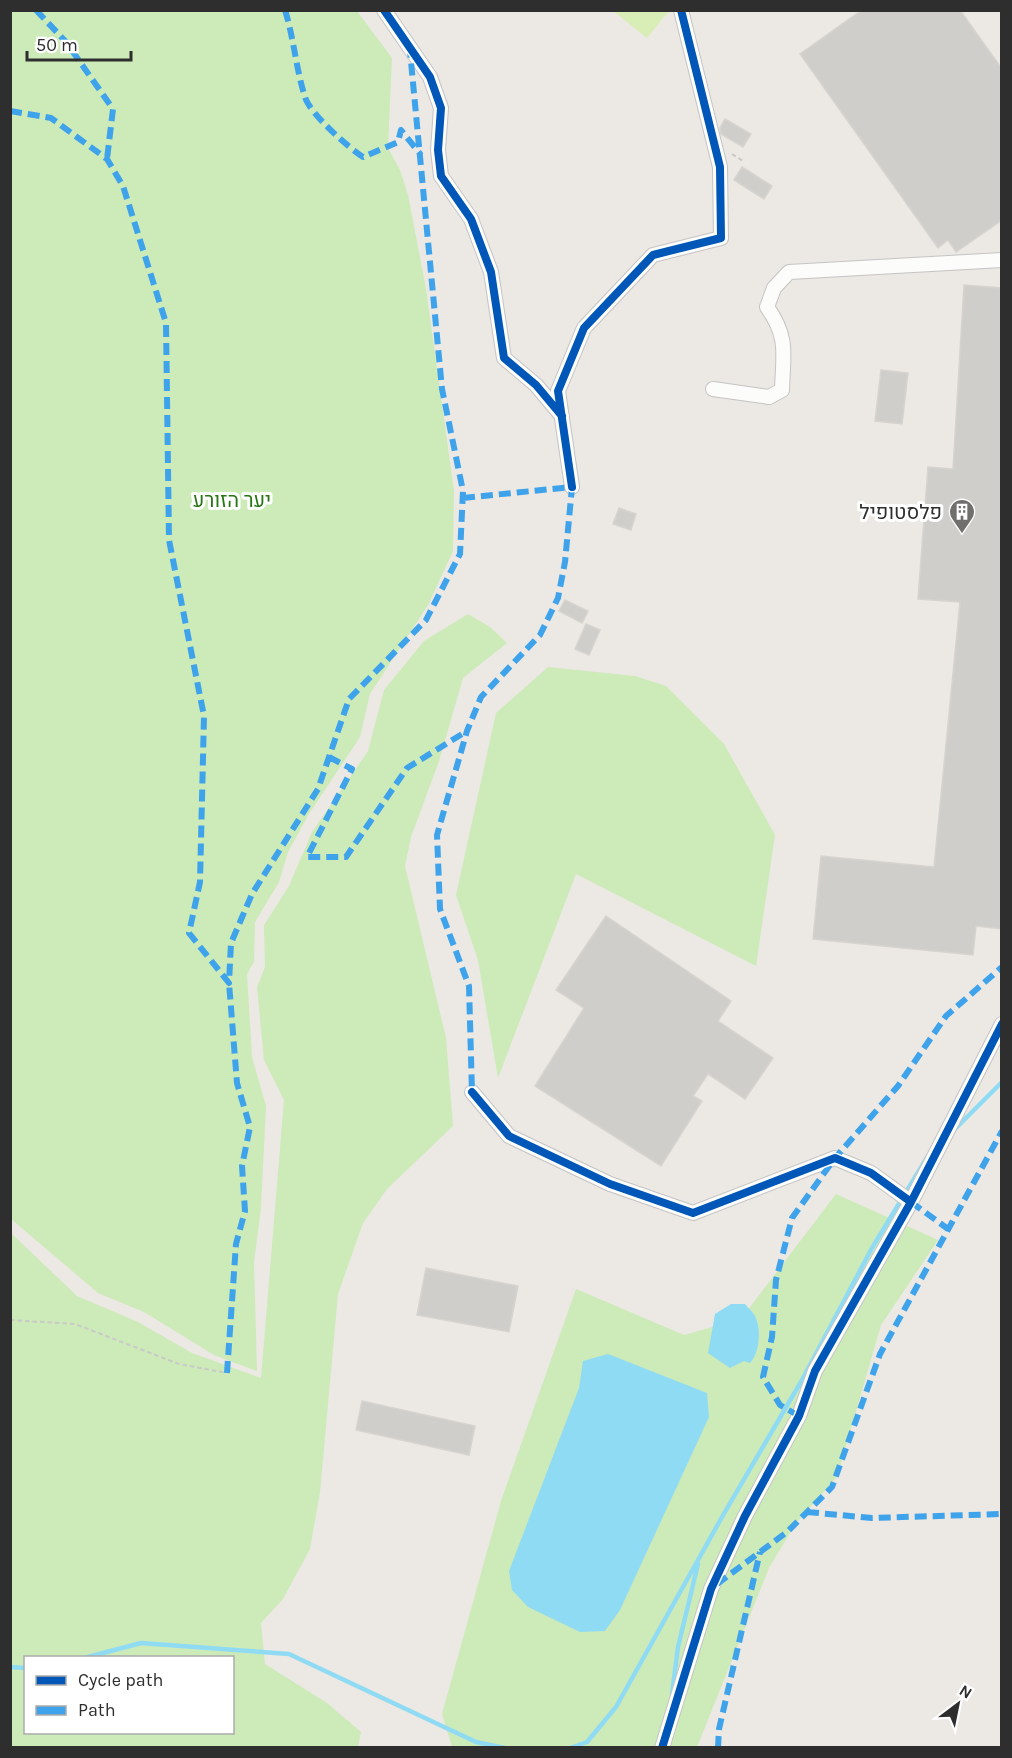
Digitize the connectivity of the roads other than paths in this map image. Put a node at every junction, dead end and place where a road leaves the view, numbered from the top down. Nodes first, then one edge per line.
1 (384, 10) edge
2 (681, 10) edge
3 (1002, 260) edge
4 (712, 389) dead end
5 (562, 416) junction
6 (572, 487) dead end
7 (1002, 1024) edge
8 (472, 1092) dead end
9 (911, 1202) junction
10 (662, 1748) edge

1 - 5 street
2 - 5 street
3 - 4 street
5 - 6 street
7 - 9 street
8 - 9 street
9 - 10 street

